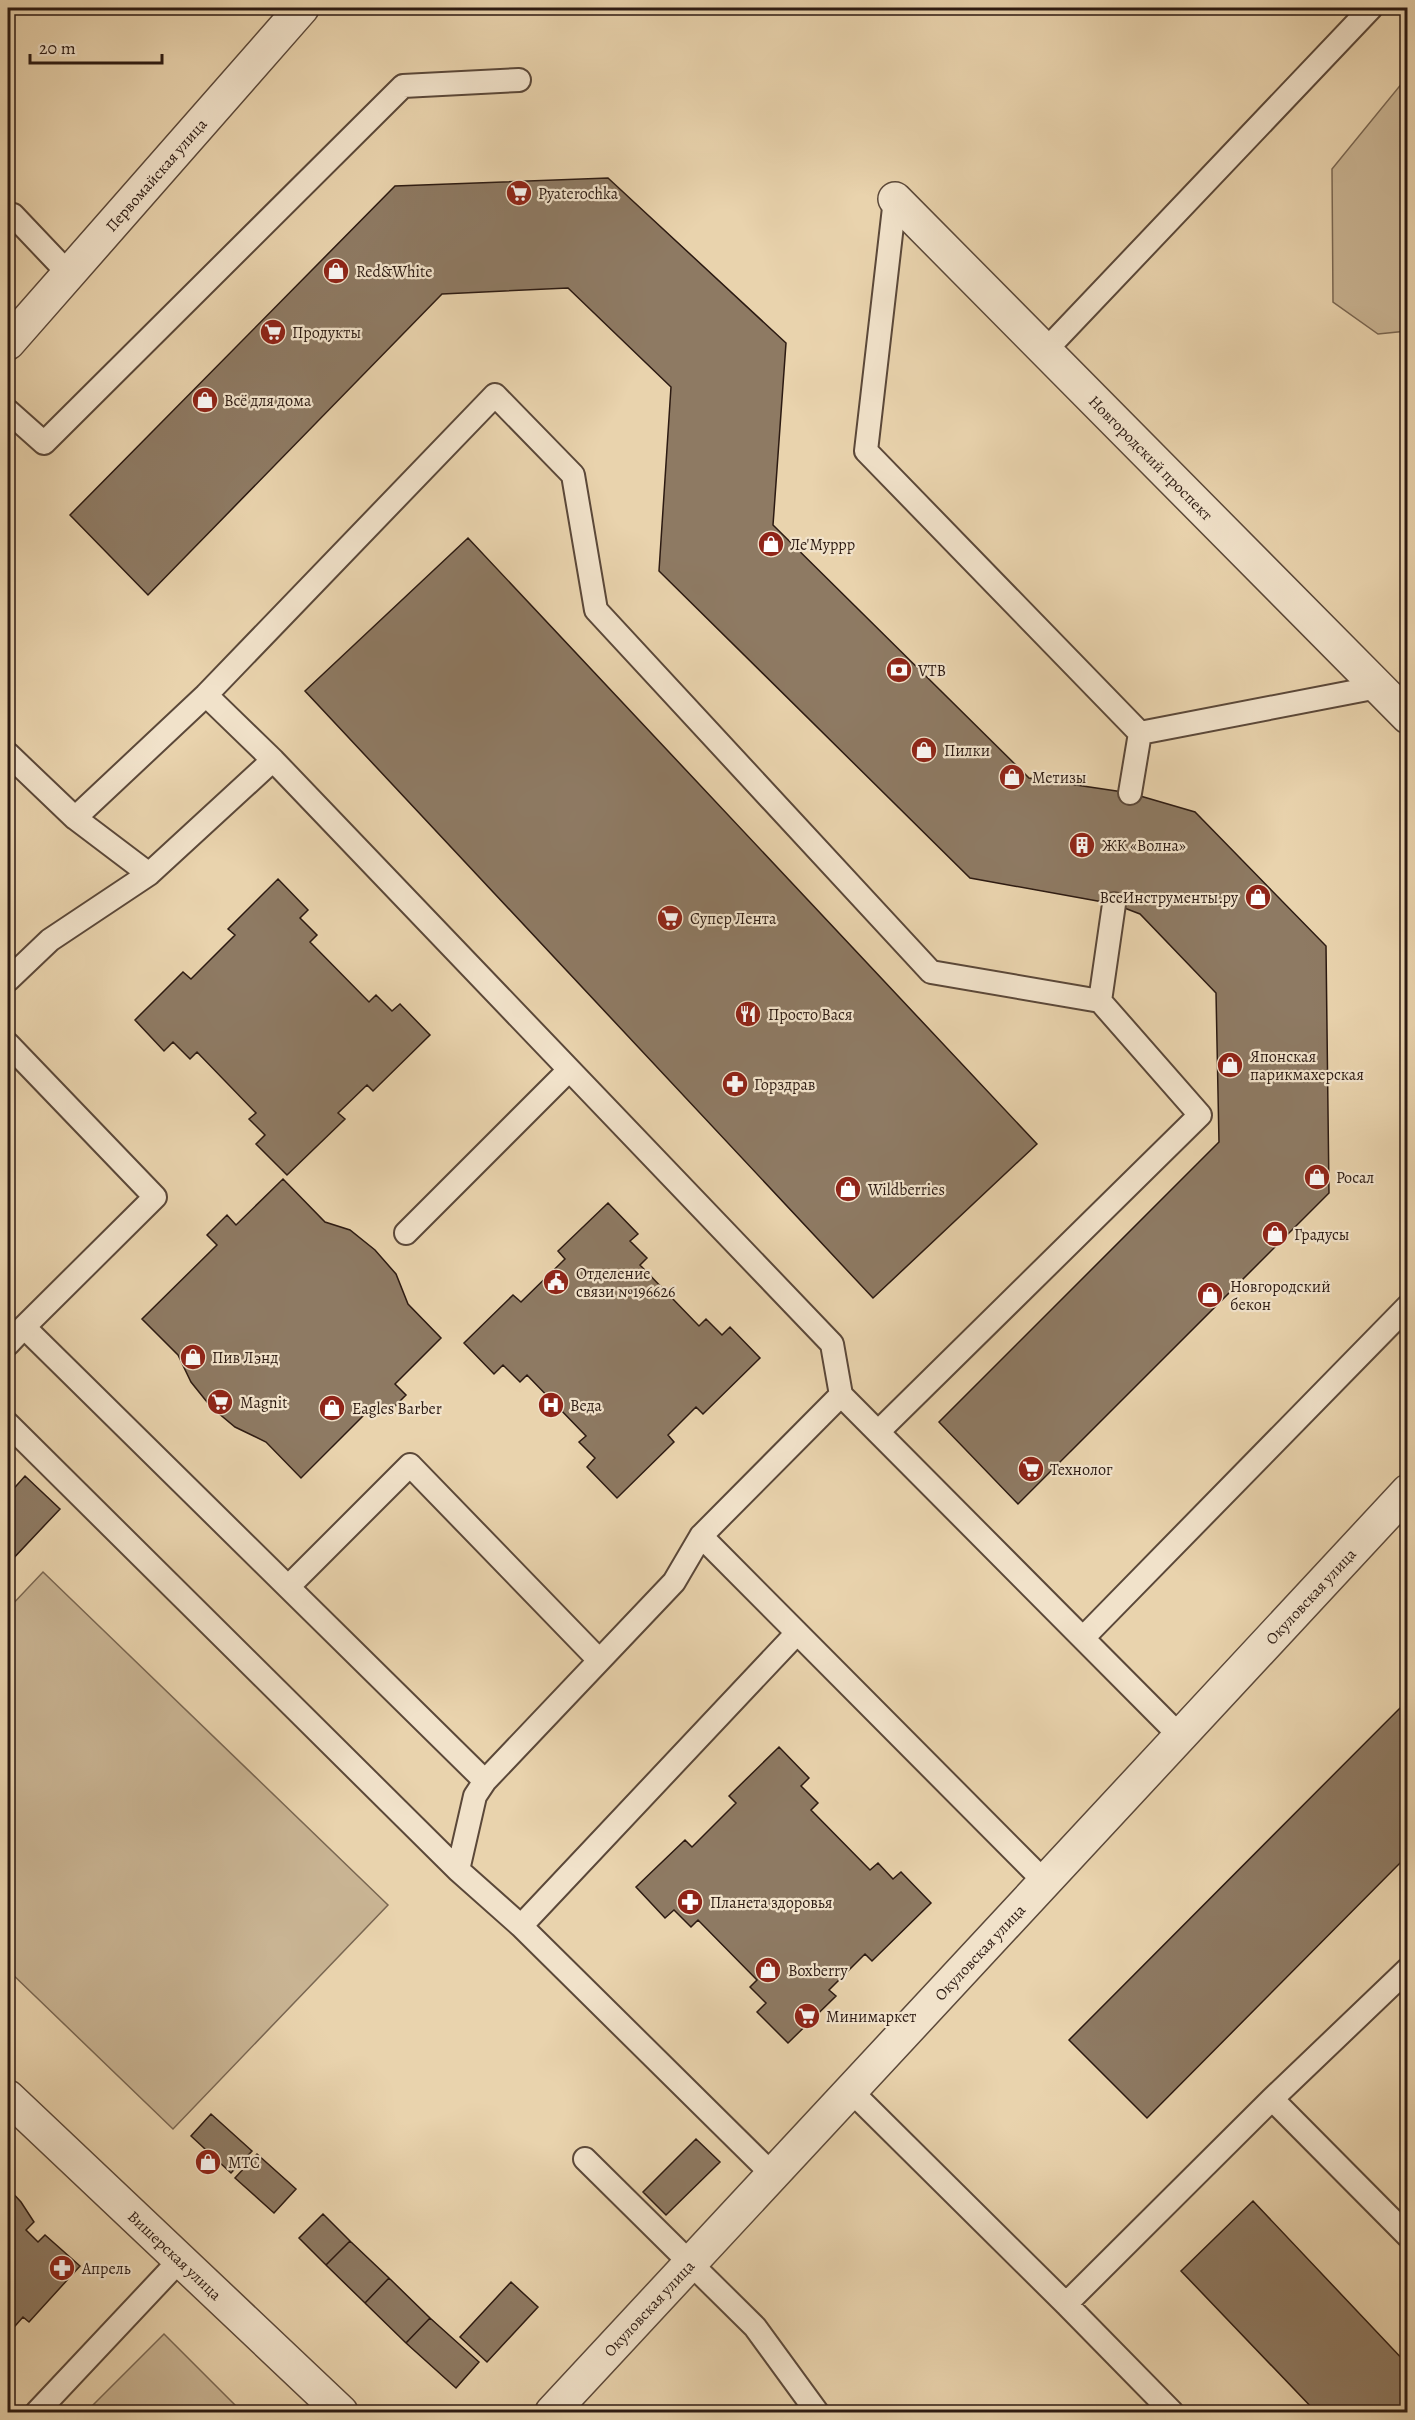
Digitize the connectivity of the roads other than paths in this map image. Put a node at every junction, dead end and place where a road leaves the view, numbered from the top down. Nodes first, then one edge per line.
1 (302, 8) edge
2 (1371, 8) edge
3 (519, 80) dead end
4 (895, 199) joint
5 (13, 215) dead end
6 (69, 274) junction
7 (8, 343) edge
8 (1045, 351) junction
9 (8, 411) edge
10 (1378, 687) junction
11 (206, 695) junction
12 (1407, 717) edge
13 (1140, 732) junction
14 (8, 754) edge
15 (273, 760) junction
16 (1130, 793) dead end
17 (75, 818) junction
18 (149, 874) junction
19 (1114, 904) dead end
20 (8, 980) edge
21 (1100, 1001) junction
22 (8, 1044) edge
23 (569, 1070) junction
24 (406, 1233) dead end
25 (1407, 1306) edge
26 (24, 1327) junction
27 (8, 1344) edge
28 (841, 1395) junction
29 (8, 1424) edge
30 (878, 1432) junction
31 (1407, 1491) edge
32 (701, 1536) junction
33 (288, 1587) junction
34 (797, 1633) junction
35 (1083, 1638) junction
36 (599, 1660) junction
37 (1180, 1736) junction
38 (485, 1781) junction
39 (458, 1870) junction
40 (1045, 1882) junction
41 (521, 1926) junction
42 (1407, 1969) edge
43 (851, 2091) junction
44 (8, 2097) edge
45 (1272, 2099) junction
46 (585, 2159) dead end
47 (773, 2175) junction
48 (1407, 2236) edge
49 (179, 2261) junction
50 (691, 2263) junction
51 (1066, 2304) junction
52 (37, 2412) edge
53 (341, 2412) edge
54 (552, 2412) edge
55 (817, 2412) edge
56 (1172, 2412) edge

1 - 6 street, Первомайская улица
2 - 8 lane
3 - 9 lane
4 - 8 street, Новгородский проспект
4 - 13 lane
5 - 6 lane
6 - 7 street, Первомайская улица
8 - 10 street, Новгородский проспект
10 - 12 street, Новгородский проспект
10 - 13 lane
11 - 15 lane
11 - 17 lane
11 - 21 lane
13 - 16 lane
14 - 17 lane
15 - 18 lane
15 - 23 lane
17 - 18 lane
18 - 20 lane
19 - 21 lane
21 - 30 lane
22 - 26 lane
23 - 24 lane
23 - 28 lane
25 - 35 lane
26 - 27 lane
26 - 33 lane
28 - 30 lane
28 - 32 lane
29 - 39 lane
30 - 35 lane
31 - 37 street, Окуловская улица
32 - 34 lane
32 - 36 lane
33 - 36 lane
33 - 38 lane
34 - 40 lane
34 - 41 lane
35 - 37 lane
36 - 38 lane
37 - 40 street, Окуловская улица
38 - 39 lane
39 - 41 lane
40 - 43 street, Окуловская улица
41 - 47 lane
42 - 45 lane
43 - 47 street, Окуловская улица
43 - 51 lane
44 - 49 street, Вишерская улица
45 - 48 lane
45 - 51 lane
46 - 50 lane
47 - 50 street, Окуловская улица
49 - 52 lane
49 - 53 street, Вишерская улица
50 - 54 street, Окуловская улица
50 - 55 lane
51 - 56 lane

